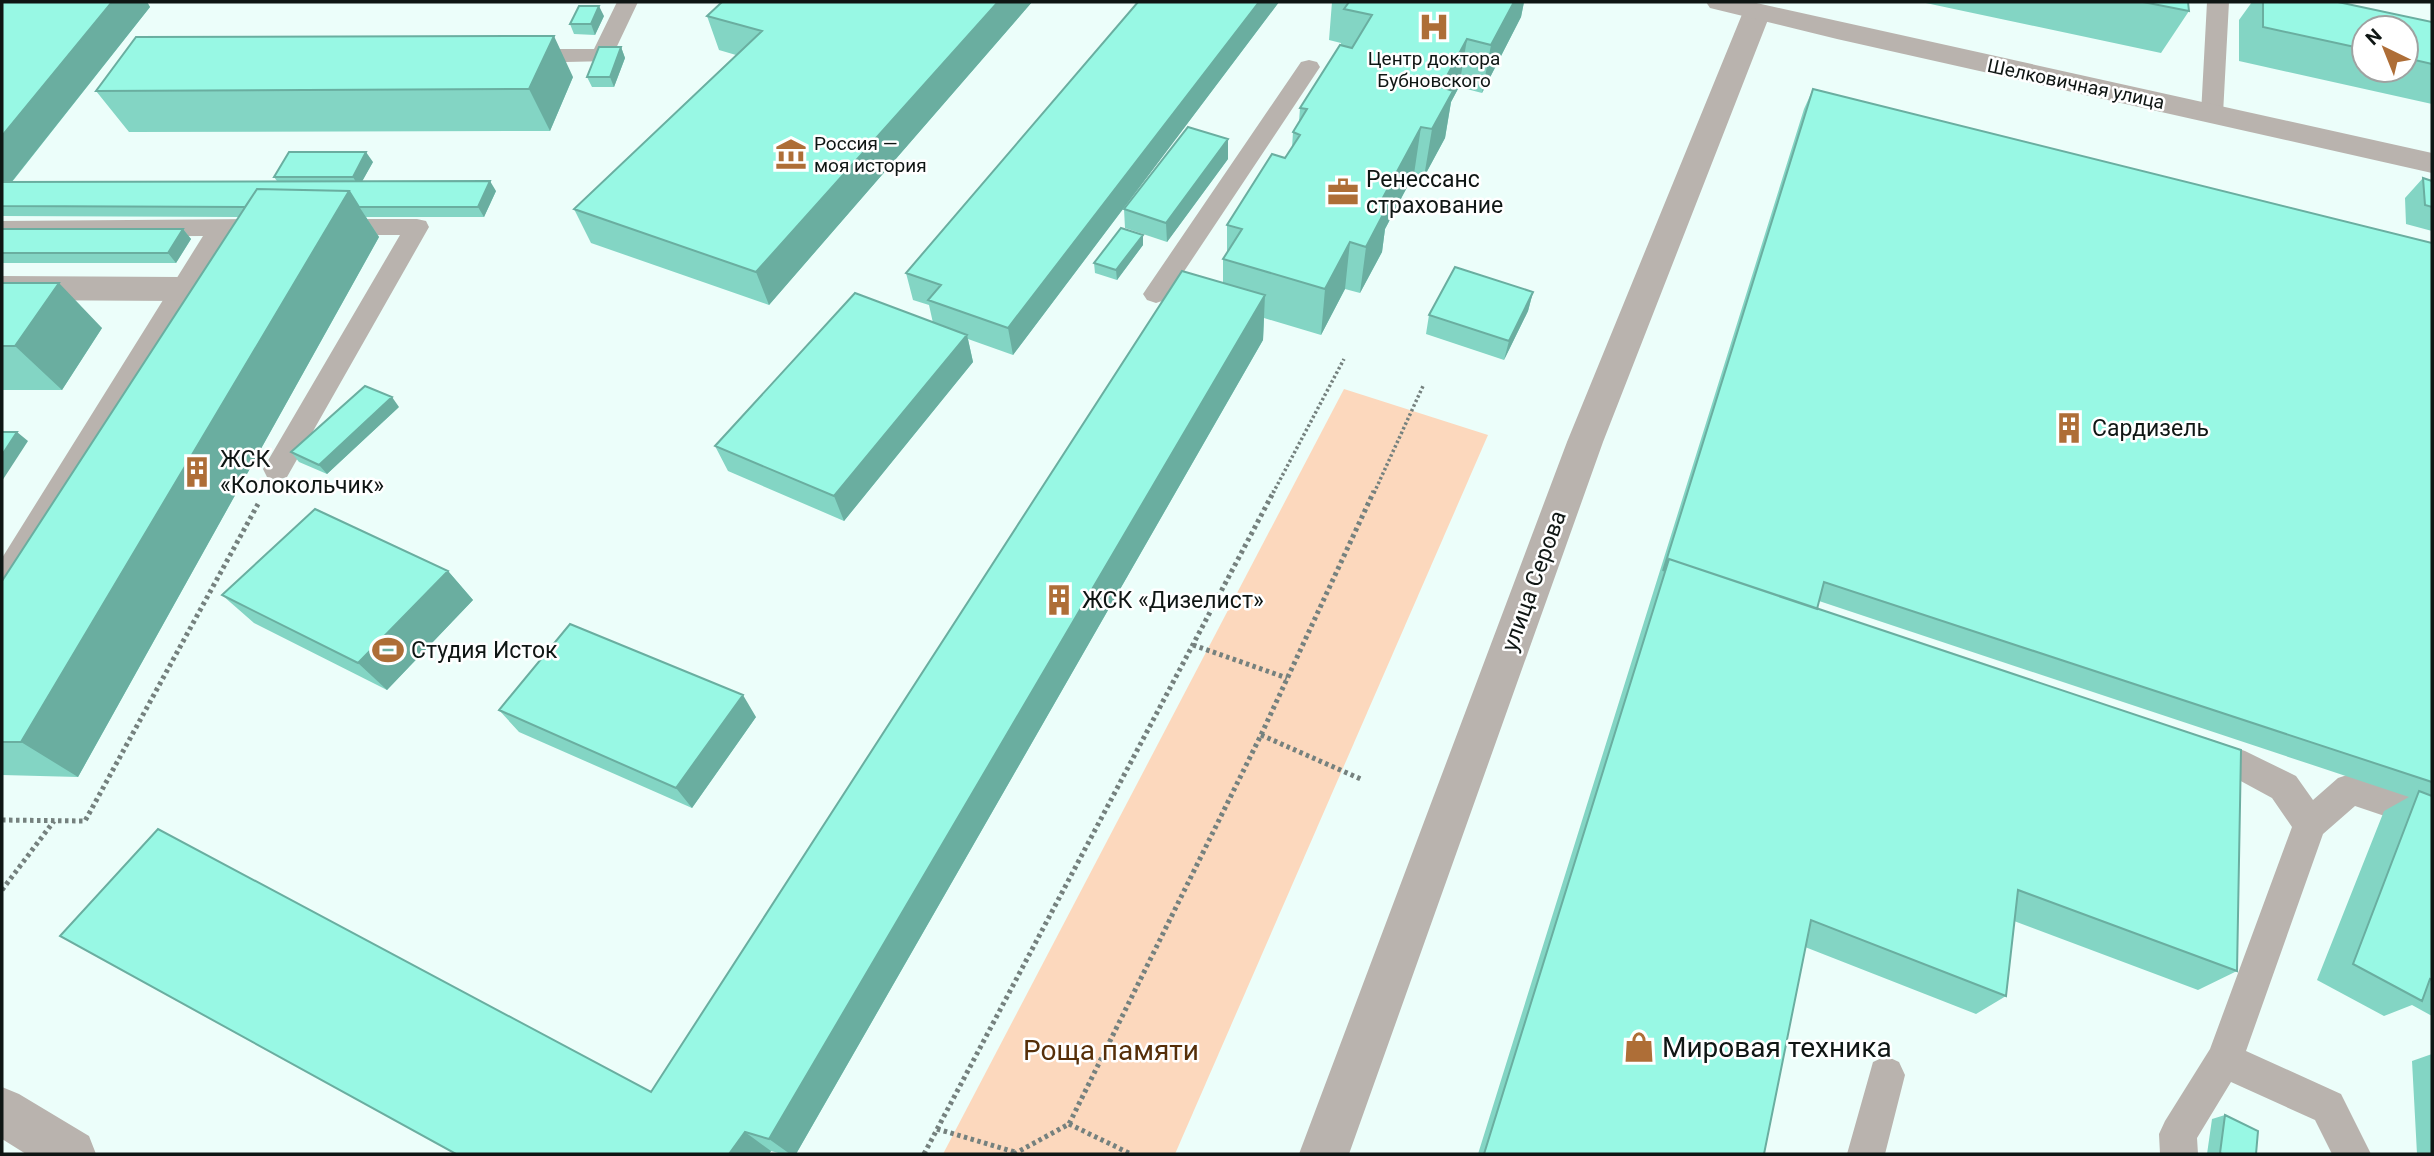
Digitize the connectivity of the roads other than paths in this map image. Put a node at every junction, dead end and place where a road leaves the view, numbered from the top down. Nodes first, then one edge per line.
1 (627, 2) edge
2 (1720, 2) edge
3 (2218, 2) edge
4 (1757, 12) junction
5 (505, 56) edge
6 (1309, 67) dead end
7 (2212, 114) junction
8 (2432, 163) edge
9 (220, 228) junction
10 (2, 229) edge
11 (2, 288) edge
12 (181, 289) junction
13 (1156, 294) dead end
14 (277, 469) road end
15 (2, 583) edge
16 (2181, 744) edge
17 (2432, 817) edge
18 (2310, 824) junction
19 (2224, 1060) junction
20 (1886, 1075) dead end
21 (2, 1111) edge
22 (71, 1154) edge
23 (1324, 1154) edge
24 (1866, 1154) edge
25 (2179, 1154) edge
26 (2352, 1154) edge

1 - 5 lane
2 - 4 street, Шелковичная улица
3 - 7 lane
4 - 7 street, Шелковичная улица
4 - 23 street, улица Серова
6 - 13 lane
7 - 8 street, Шелковичная улица
9 - 10 lane
9 - 12 lane
9 - 14 lane
11 - 12 street
12 - 15 lane
16 - 18 lane
17 - 18 lane
18 - 19 lane
19 - 25 lane
19 - 26 lane
20 - 24 lane
21 - 22 street

